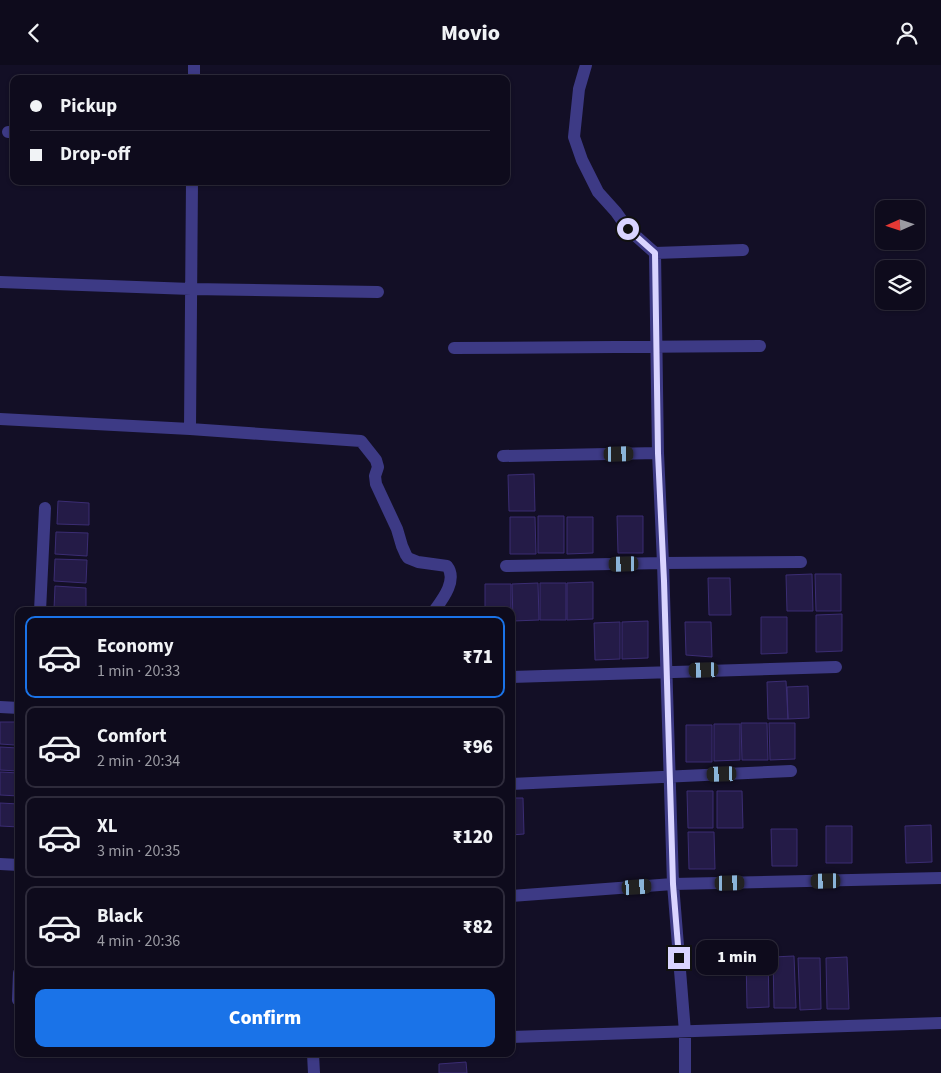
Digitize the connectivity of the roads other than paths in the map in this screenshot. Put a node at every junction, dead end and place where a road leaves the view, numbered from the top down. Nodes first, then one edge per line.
1 (586, 65) edge
2 (192, 185) edge
3 (743, 250) dead end
4 (655, 253) junction
5 (0, 282) edge
6 (191, 289) junction
7 (378, 292) dead end
8 (760, 346) dead end
9 (656, 347) junction
10 (454, 348) dead end
11 (0, 419) edge
12 (190, 429) junction
13 (658, 453) junction
14 (503, 455) dead end
15 (46, 508) dead end
16 (663, 563) junction
17 (801, 563) dead end
18 (506, 567) dead end
19 (40, 607) edge
20 (437, 607) edge
21 (836, 667) dead end
22 (667, 671) junction
23 (515, 677) edge
24 (0, 707) edge
25 (15, 708) edge
26 (791, 771) dead end
27 (670, 777) junction
28 (515, 783) edge
29 (0, 864) edge
30 (15, 865) edge
31 (941, 878) edge
32 (673, 884) junction
33 (515, 896) edge
34 (941, 1023) edge
35 (685, 1032) junction
36 (515, 1037) edge
37 (313, 1057) edge
38 (314, 1073) edge
39 (685, 1073) edge

1 - 4 street
2 - 6 street
3 - 4 street
4 - 9 street
5 - 6 street
6 - 7 street
6 - 12 street
8 - 9 street
9 - 10 street
9 - 13 street
11 - 12 street
12 - 20 street
13 - 14 street
13 - 16 street
15 - 19 street
16 - 17 street
16 - 18 street
16 - 22 street
21 - 22 street
22 - 23 street
22 - 27 street
24 - 25 street
26 - 27 street
27 - 28 street
27 - 32 street
29 - 30 street
31 - 32 street
32 - 33 street
32 - 35 street
34 - 35 street
35 - 36 street
35 - 39 street
37 - 38 street

